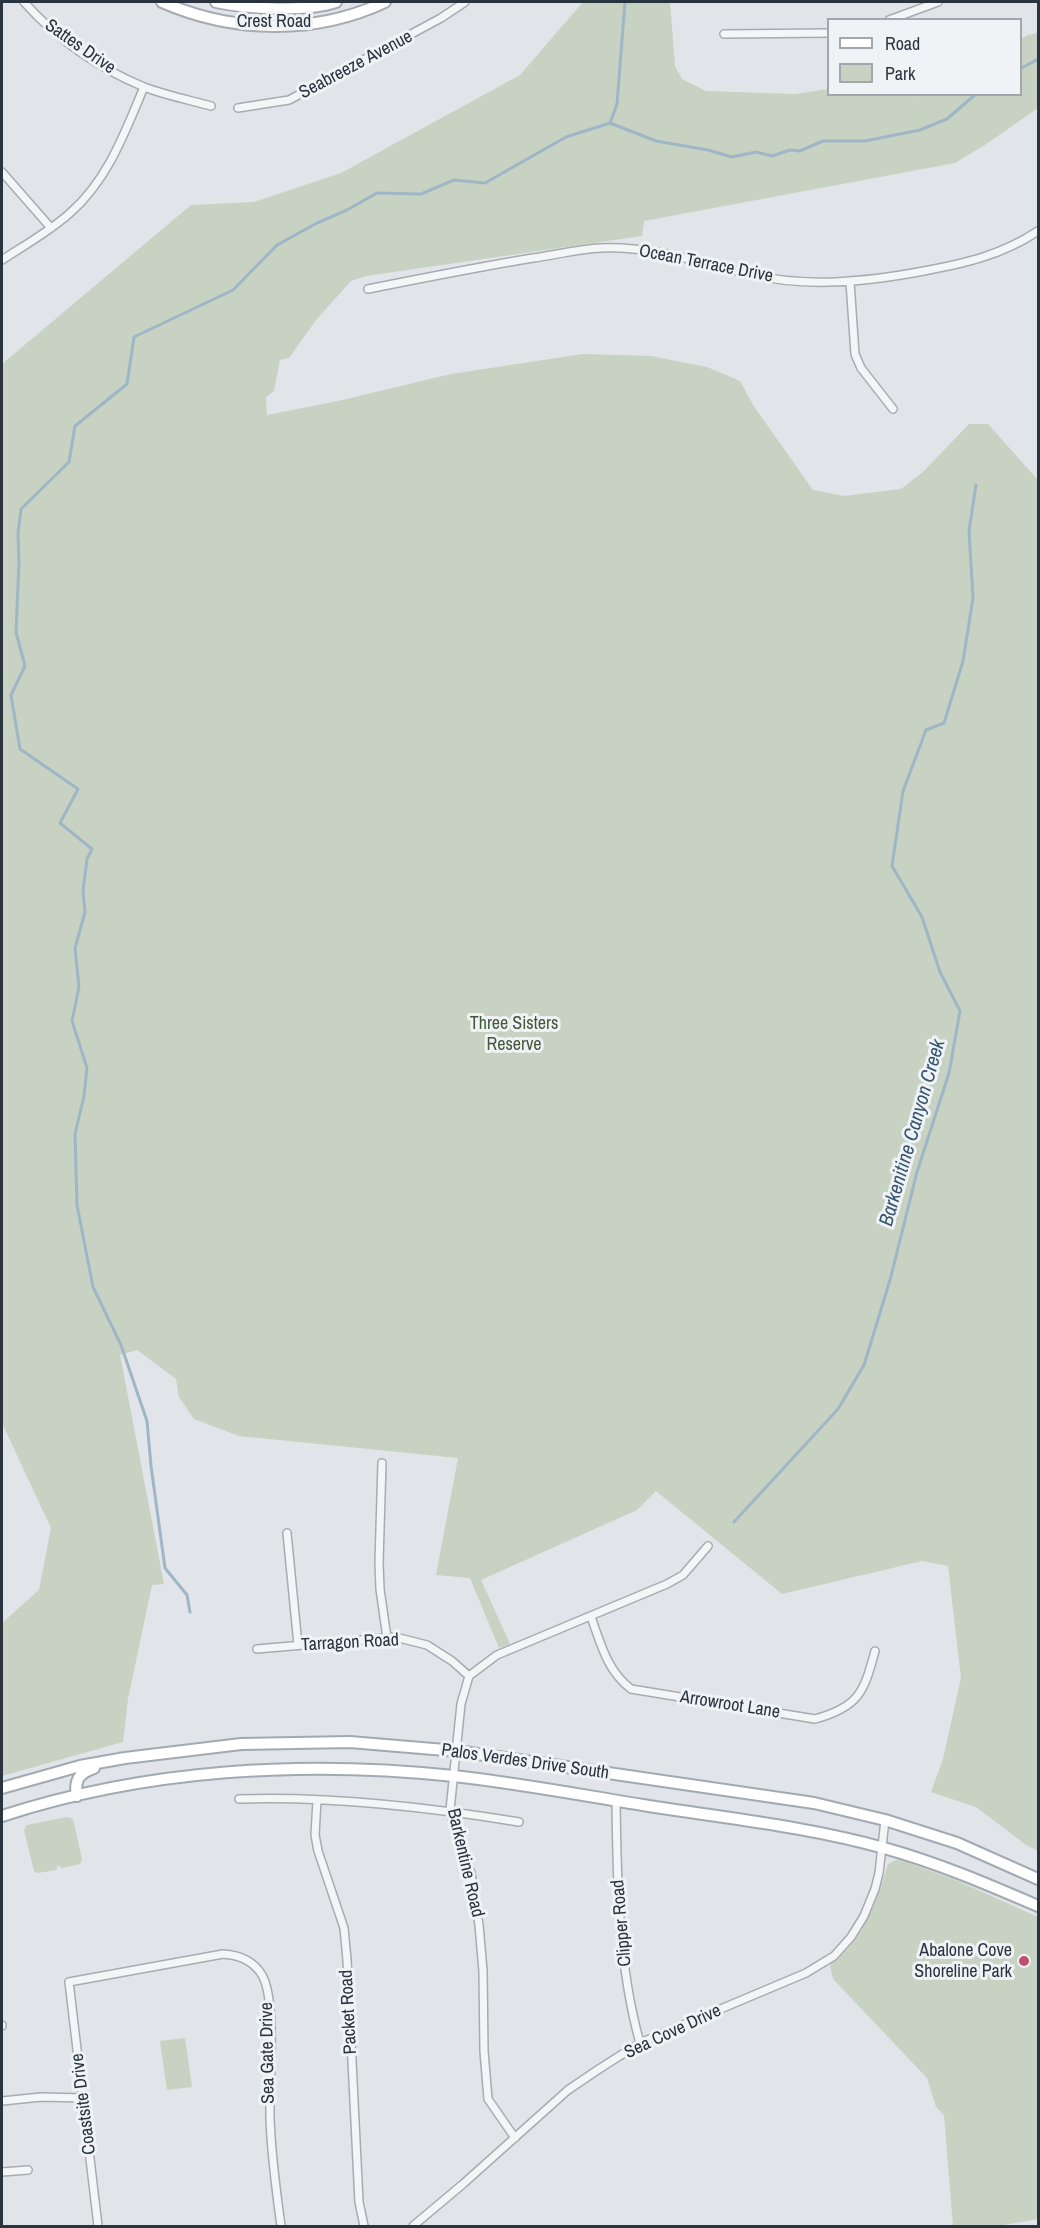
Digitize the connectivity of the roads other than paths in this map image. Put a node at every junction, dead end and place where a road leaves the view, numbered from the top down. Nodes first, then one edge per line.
1 (24, 2) edge
2 (162, 2) edge
3 (216, 2) edge
4 (336, 2) edge
5 (386, 2) edge
6 (465, 2) edge
7 (938, 2) edge
8 (894, 18) edge
9 (827, 33) edge
10 (724, 34) dead end
11 (144, 87) junction
12 (210, 106) dead end
13 (238, 108) dead end
14 (2, 172) edge
15 (51, 228) junction
16 (1038, 231) edge
17 (2, 260) edge
18 (850, 282) junction
19 (368, 289) dead end
20 (893, 409) dead end
21 (382, 1463) dead end
22 (287, 1533) dead end
23 (708, 1546) dead end
24 (591, 1617) junction
25 (387, 1638) junction
26 (298, 1645) junction
27 (256, 1649) dead end
28 (874, 1651) dead end
29 (469, 1676) junction
30 (457, 1751) junction
31 (138, 1756) junction
32 (454, 1776) junction
33 (2, 1788) edge
34 (77, 1796) junction
35 (239, 1799) dead end
36 (317, 1800) junction
37 (616, 1801) junction
38 (450, 1810) junction
39 (2, 1816) edge
40 (885, 1820) junction
41 (519, 1822) dead end
42 (882, 1848) junction
43 (1038, 1879) edge
44 (1038, 1905) edge
45 (69, 1982) joint
46 (640, 2043) junction
47 (83, 2098) junction
48 (2, 2101) edge
49 (515, 2138) junction
50 (28, 2170) dead end
51 (2, 2172) edge
52 (98, 2226) edge
53 (281, 2226) edge
54 (364, 2226) edge
55 (413, 2226) edge

1 - 11 street, Sattes Drive
2 - 5 main road, Crest Road
3 - 4 main road, Crest Road
6 - 13 street, Seabreeze Avenue
7 - 8 street
9 - 10 street
11 - 12 street, Sattes Drive
11 - 15 street
14 - 15 street
15 - 17 street
16 - 18 street, Ocean Terrace Drive
18 - 19 street, Ocean Terrace Drive
18 - 20 street
21 - 25 street
22 - 26 street
23 - 24 street
24 - 28 street, Arrowroot Lane
24 - 29 street
25 - 26 street, Tarragon Road
25 - 29 street, Tarragon Road
26 - 27 street, Tarragon Road
29 - 30 street, Barkentine Road
30 - 31 main road, Palos Verdes Drive South
30 - 32 street, Barkentine Road
30 - 40 main road, Palos Verdes Drive South
31 - 33 main road, Palos Verdes Drive South
31 - 34 main road
32 - 34 main road, Palos Verdes Drive South
32 - 37 main road, Palos Verdes Drive South
32 - 38 street, Barkentine Road
34 - 39 main road, Palos Verdes Drive South
35 - 36 street
36 - 38 street
36 - 54 street, Packet Road
37 - 42 main road, Palos Verdes Drive South
37 - 46 street, Clipper Road
38 - 41 street
38 - 49 street, Barkentine Road
40 - 42 street, Sea Cove Drive
40 - 43 main road, Palos Verdes Drive South
42 - 44 main road, Palos Verdes Drive South
42 - 46 street, Sea Cove Drive
45 - 47 street, Coastsite Drive
45 - 53 street, Sea Gate Drive
46 - 49 street, Sea Cove Drive
47 - 48 street
47 - 52 street, Coastsite Drive
49 - 55 street, Sea Cove Drive
50 - 51 street

